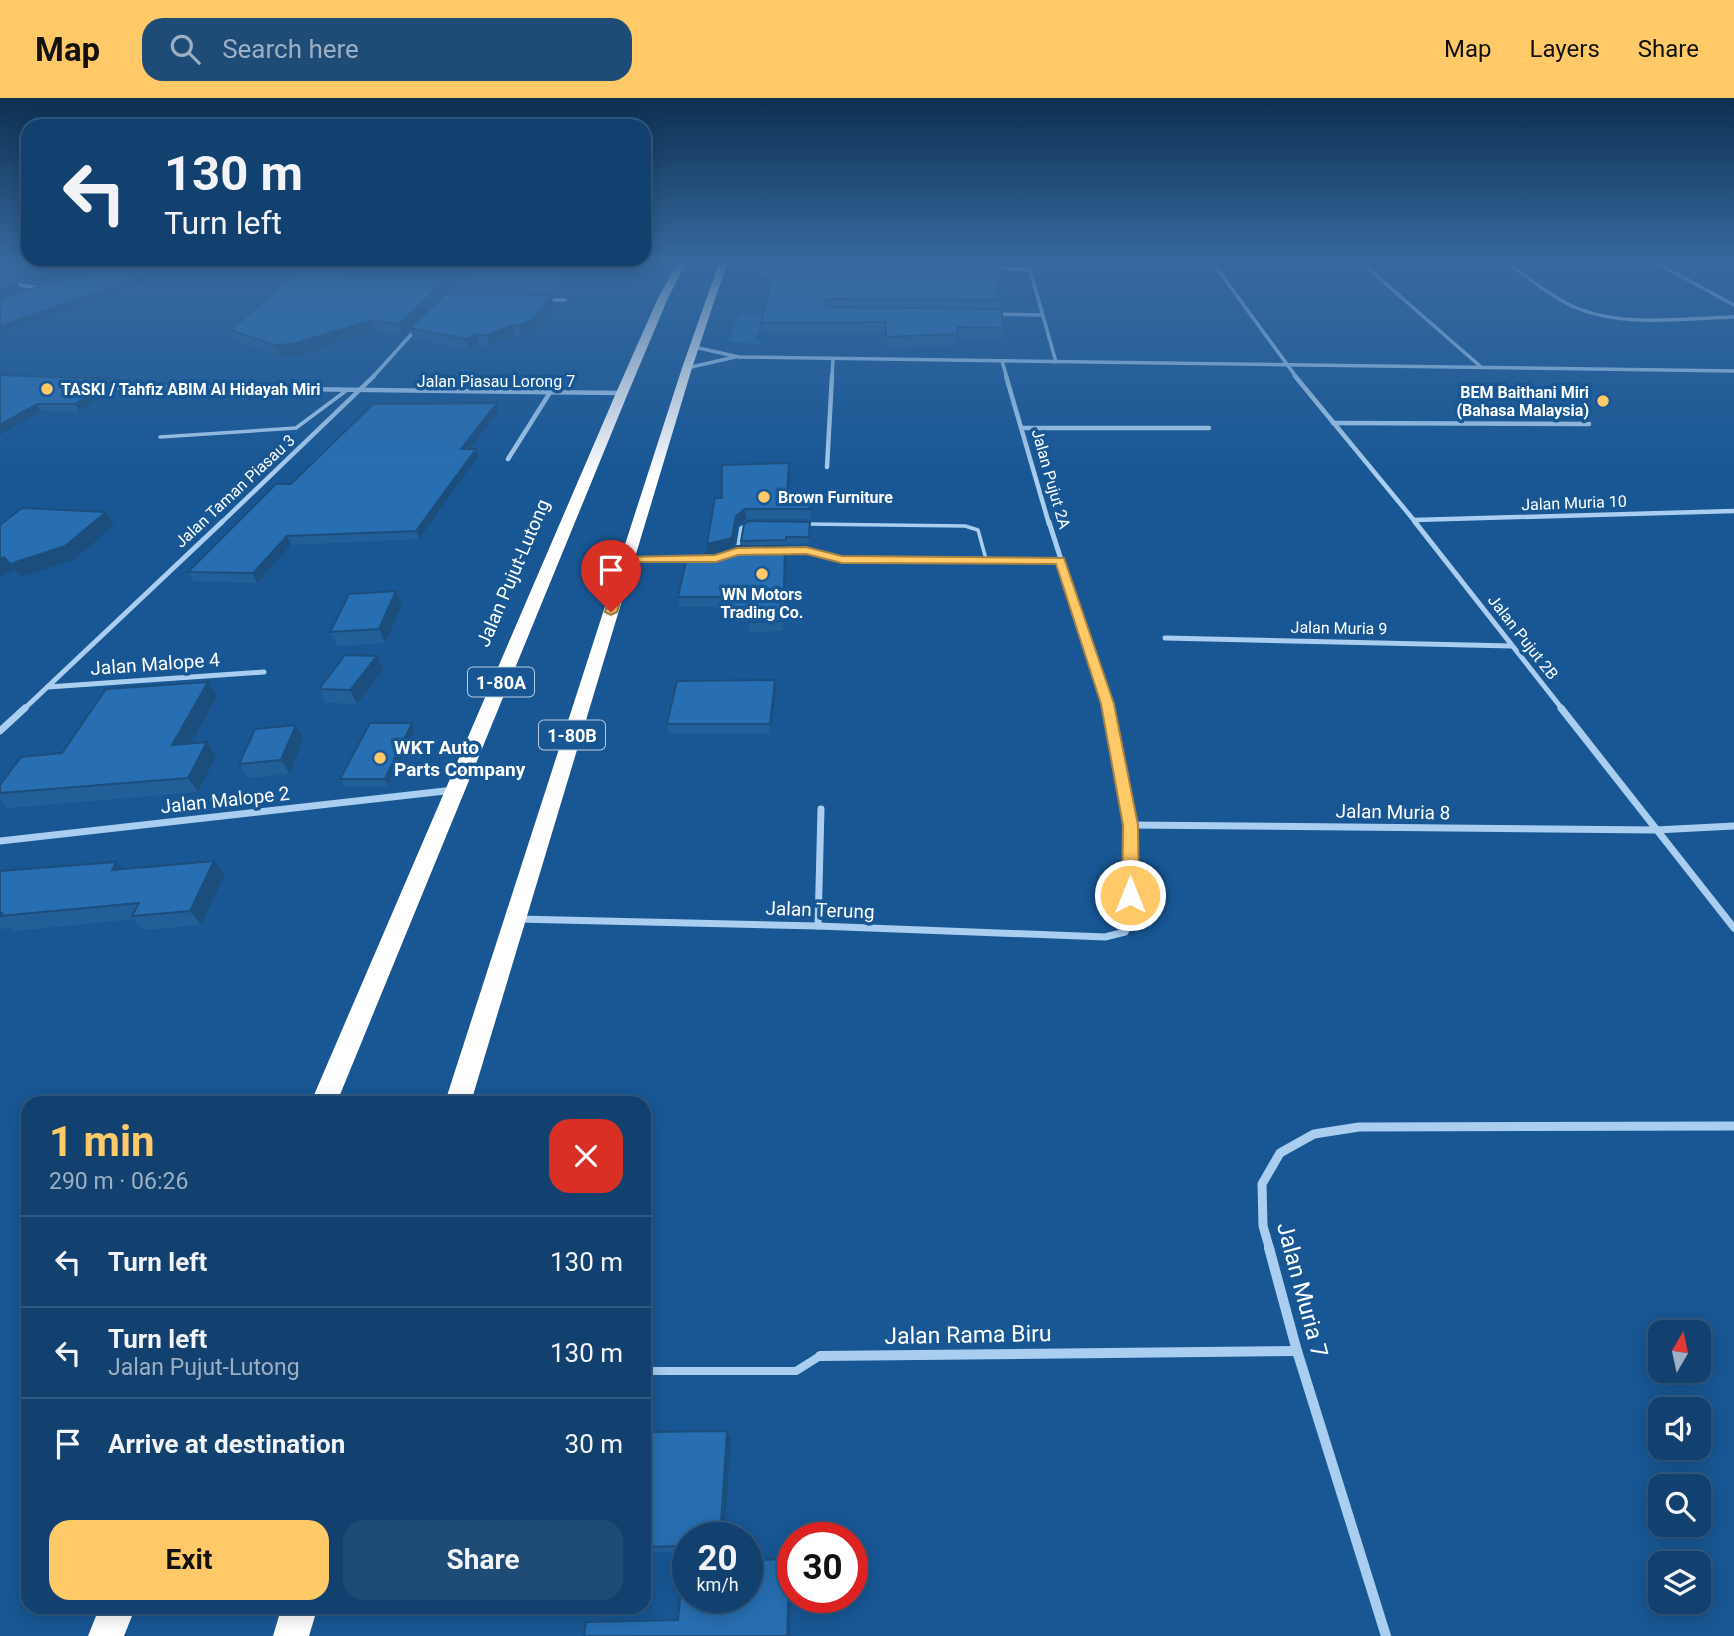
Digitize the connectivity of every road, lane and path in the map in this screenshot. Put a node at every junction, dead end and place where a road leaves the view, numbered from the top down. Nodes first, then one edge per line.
1 (412, 335) edge
2 (647, 335) edge
3 (698, 335) edge
4 (1048, 335) edge
5 (1265, 335) edge
6 (1444, 335) edge
7 (694, 347) junction
8 (739, 357) junction
9 (833, 359) junction
10 (1002, 360) junction
11 (1056, 362) junction
12 (1287, 366) junction
13 (1480, 367) junction
14 (687, 368) junction
15 (1734, 371) edge
16 (118, 387) dead end
17 (347, 389) junction
18 (359, 392) junction
19 (622, 393) junction
20 (549, 394) junction
21 (1333, 423) junction
22 (1590, 424) dead end
23 (1022, 428) junction
24 (1209, 428) dead end
25 (160, 437) dead end
26 (508, 459) dead end
27 (827, 467) dead end
28 (1734, 511) edge
29 (1414, 520) junction
30 (762, 523) edge
31 (803, 524) edge
32 (778, 551) edge
33 (727, 555) edge
34 (627, 559) junction
35 (716, 559) edge
36 (986, 559) junction
37 (1060, 561) junction
38 (1165, 638) dead end
39 (1512, 646) junction
40 (264, 672) dead end
41 (48, 687) junction
42 (0, 731) edge
43 (454, 790) junction
44 (821, 809) dead end
45 (1130, 825) junction
46 (1734, 826) edge
47 (1656, 830) junction
48 (0, 841) edge
49 (514, 919) junction
50 (818, 926) junction
51 (1734, 928) edge
52 (1125, 932) joint
53 (326, 1096) edge
54 (460, 1096) edge
55 (1734, 1126) edge
56 (1297, 1351) junction
57 (820, 1356) joint
58 (651, 1371) edge
59 (115, 1614) edge
60 (298, 1614) edge
61 (106, 1636) edge
62 (291, 1636) edge
63 (1386, 1636) edge

1 - 18 street, Jalan Taman Piasau 3
2 - 19 highway, Jalan Pujut-Lutong / 1-80A
3 - 7 highway, 1-80B
4 - 11 street
5 - 12 street, Jalan Pujut 2B
6 - 13 street
7 - 8 street
7 - 14 highway, 1-80B
8 - 9 street
8 - 14 street
9 - 10 street
9 - 27 street
10 - 11 street
10 - 23 street, Jalan Pujut 2A
11 - 12 street
12 - 13 street
12 - 21 street, Jalan Pujut 2B
13 - 15 street
14 - 34 highway, 1-80B
16 - 17 street, Jalan Piasau Lorong 7
17 - 18 street, Jalan Piasau Lorong 7
17 - 25 lane
18 - 20 street, Jalan Piasau Lorong 7
18 - 41 street, Jalan Taman Piasau 3
19 - 20 street, Jalan Piasau Lorong 7
19 - 43 highway, Jalan Pujut-Lutong / 1-80A
20 - 26 street
21 - 22 street
21 - 29 street, Jalan Pujut 2B
23 - 24 street
23 - 37 street, Jalan Pujut 2A
28 - 29 street, Jalan Muria 10
29 - 39 street, Jalan Pujut 2B
30 - 33 lane
31 - 36 lane
32 - 36 lane
34 - 35 lane
34 - 49 highway, 1-80B
36 - 37 lane
37 - 45 street, Jalan Pujut 2A
38 - 39 street, Jalan Muria 9
39 - 47 street, Jalan Pujut 2B
40 - 41 street, Jalan Malope 4
41 - 42 street, Jalan Taman Piasau 3
43 - 48 street, Jalan Malope 2
43 - 53 highway, Jalan Pujut-Lutong / 1-80A
44 - 50 street
45 - 47 street, Jalan Muria 8
45 - 52 street, Jalan Pujut 2A
46 - 47 street, Jalan Muria 8
47 - 51 street, Jalan Pujut 2B
49 - 50 street, Jalan Terung
49 - 54 highway, 1-80B
50 - 52 street, Jalan Terung
55 - 56 street, Jalan Muria 7
56 - 57 street, Jalan Rama Biru
56 - 63 street, Jalan Muria 7
57 - 58 lane, Jalan Rama Biru
59 - 61 highway
60 - 62 highway

